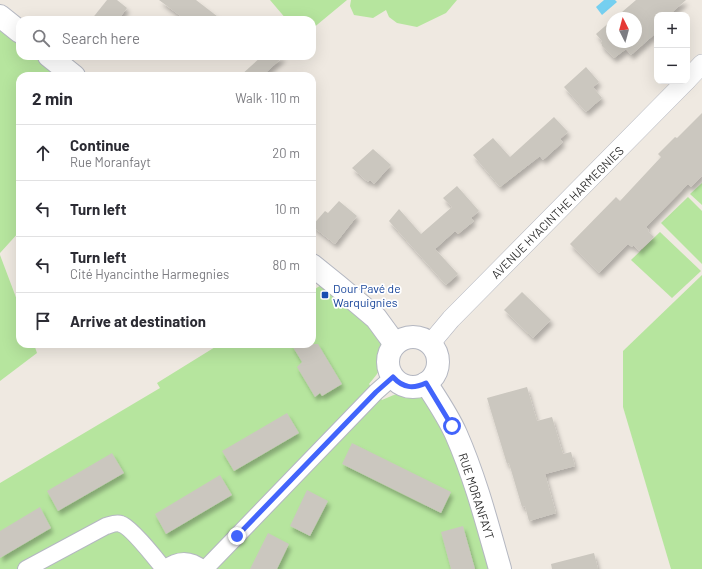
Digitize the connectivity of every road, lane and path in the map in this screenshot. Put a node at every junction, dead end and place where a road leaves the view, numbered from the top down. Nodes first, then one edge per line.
1 (0, 16) edge
2 (16, 29) edge
3 (54, 60) edge
4 (702, 64) edge
5 (69, 72) edge
6 (690, 76) edge
7 (682, 84) edge
8 (316, 268) edge
9 (395, 344) junction
10 (430, 344) junction
11 (393, 377) junction
12 (426, 383) junction
13 (26, 569) edge
14 (164, 569) edge
15 (204, 569) edge
16 (500, 569) edge

1 - 2 main road
3 - 5 main road
4 - 6 street, AVENUE HYACINTHE HARMEGNIES
7 - 10 street, AVENUE HYACINTHE HARMEGNIES
8 - 9 main road
9 - 10 main road
9 - 11 main road
10 - 12 main road
11 - 12 main road
11 - 15 street
12 - 16 main road, RUE MORANFAYT
13 - 14 street
14 - 15 street

